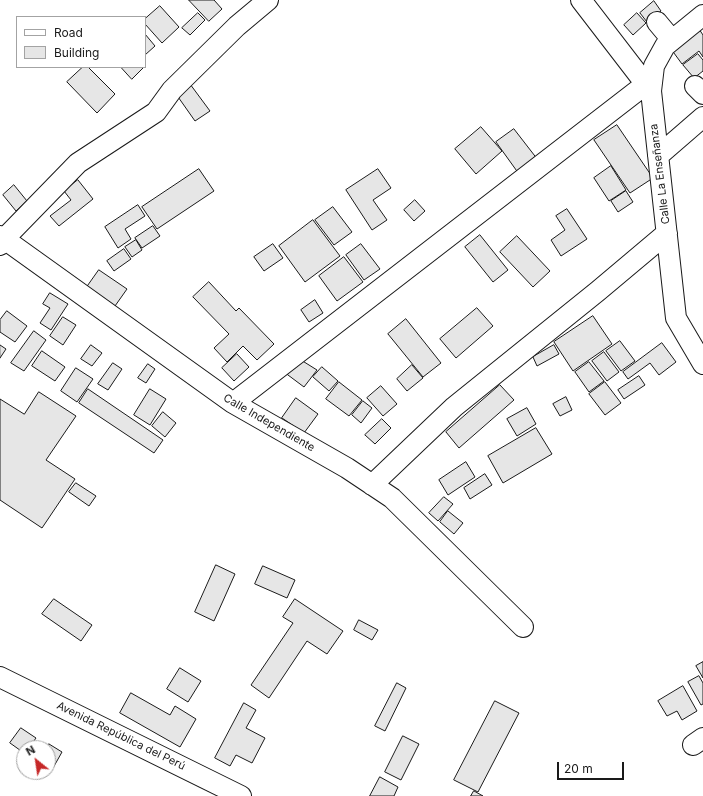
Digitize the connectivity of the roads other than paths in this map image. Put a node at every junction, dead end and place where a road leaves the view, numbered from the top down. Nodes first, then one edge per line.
1 (268, 0) edge
2 (581, 0) edge
3 (703, 15) edge
4 (657, 22) dead end
5 (672, 40) junction
6 (648, 88) junction
7 (703, 117) edge
8 (658, 156) junction
9 (667, 233) junction
10 (1, 240) edge
11 (703, 364) edge
12 (233, 403) junction
13 (372, 485) junction
14 (523, 627) dead end
15 (0, 677) edge
16 (241, 796) edge

1 - 10 street
2 - 6 street
3 - 5 street
4 - 5 street
5 - 6 street
6 - 8 street, Calle La Enseñanza
6 - 12 street
7 - 8 street
8 - 9 street, Calle La Enseñanza
9 - 11 street, Calle La Enseñanza
9 - 13 street
10 - 12 street, Calle Independiente
12 - 13 street, Calle Independiente
13 - 14 street, Calle Independiente
15 - 16 street, Avenida República del Perú

